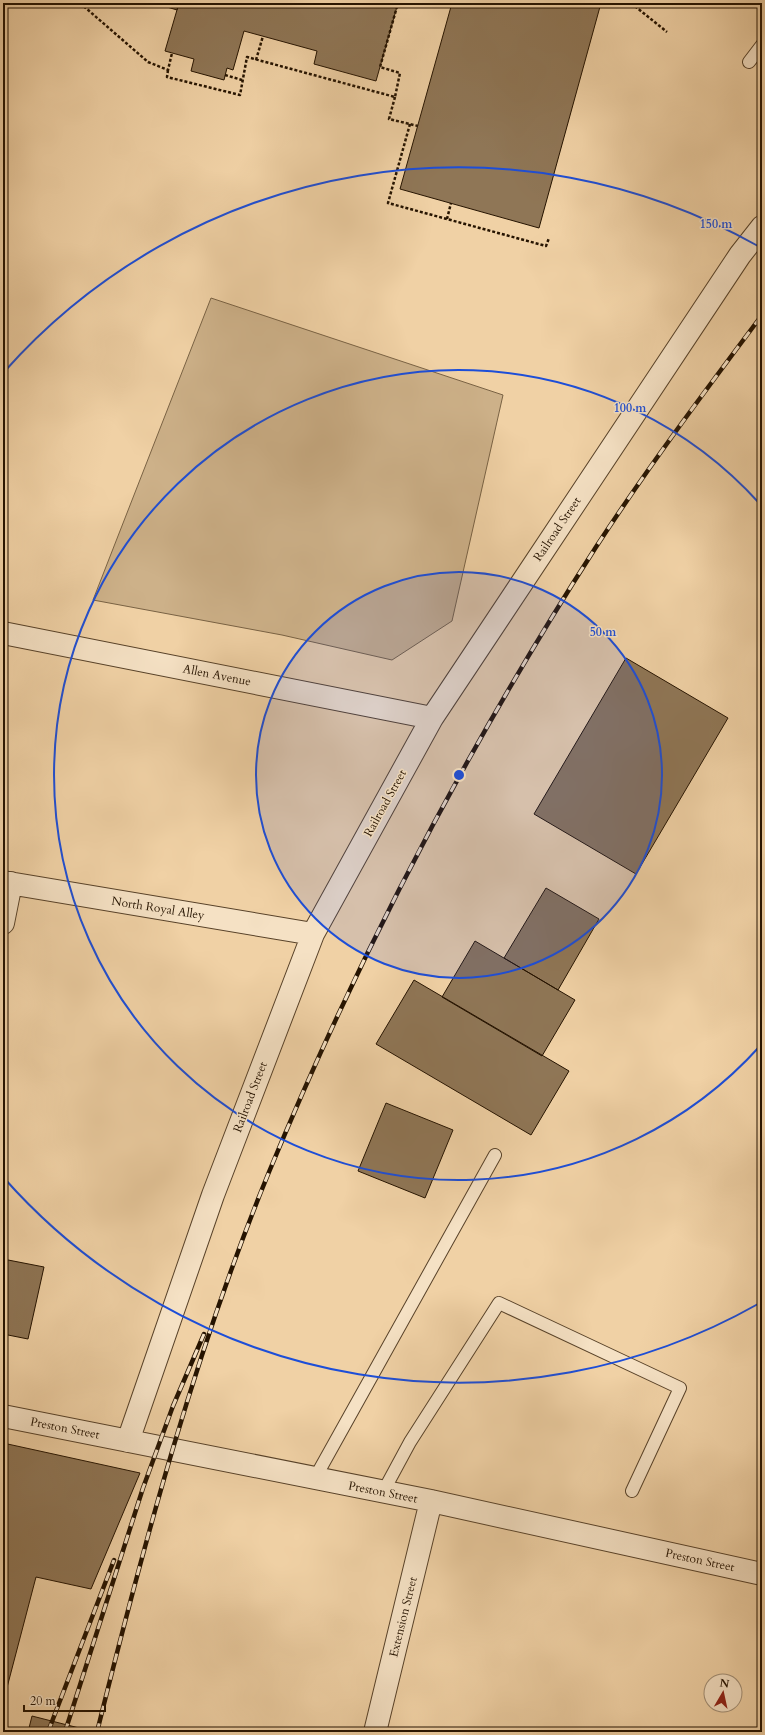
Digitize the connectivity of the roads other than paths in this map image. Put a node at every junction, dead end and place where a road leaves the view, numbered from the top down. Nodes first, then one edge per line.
1 (762, 44) edge
2 (749, 62) dead end
3 (762, 227) edge
4 (3, 633) edge
5 (432, 718) junction
6 (7, 883) edge
7 (3, 923) edge
8 (313, 934) junction
9 (495, 1155) dead end
10 (3, 1416) edge
11 (128, 1441) junction
12 (315, 1478) junction
13 (632, 1491) dead end
14 (383, 1492) junction
15 (431, 1501) junction
16 (762, 1574) edge
17 (375, 1732) edge

1 - 2 lane
3 - 5 street, Railroad Street
4 - 5 street, Allen Avenue
5 - 8 street, Railroad Street
6 - 7 street
6 - 8 street, North Royal Alley
8 - 11 street, Railroad Street
9 - 12 lane
10 - 11 street, Preston Street
11 - 12 street, Preston Street
12 - 14 street, Preston Street
13 - 14 lane
14 - 15 street, Preston Street
15 - 16 street, Preston Street
15 - 17 street, Extension Street

